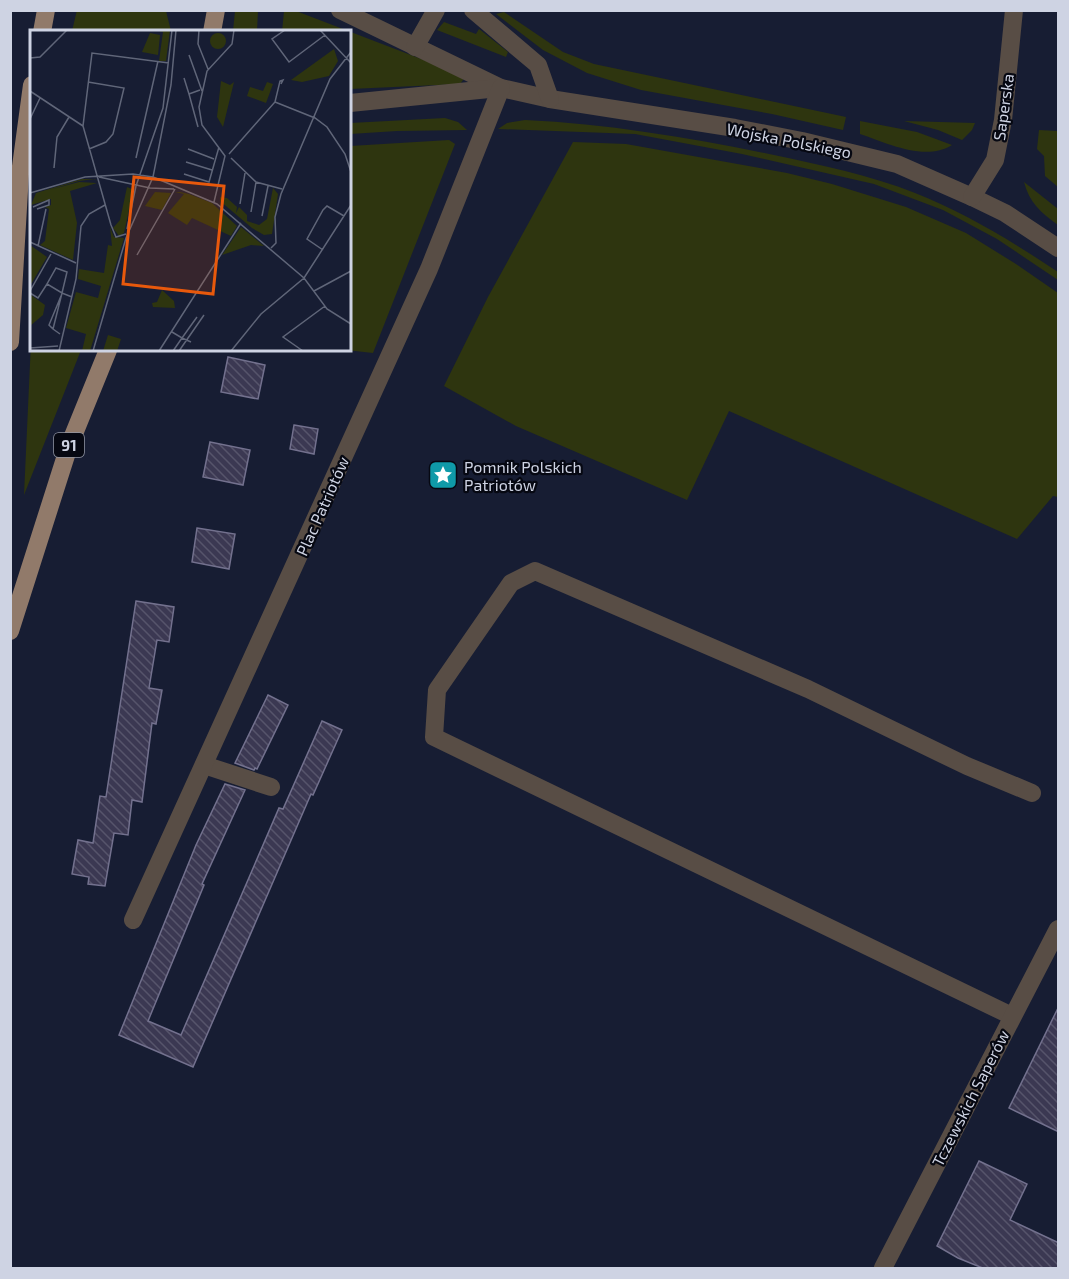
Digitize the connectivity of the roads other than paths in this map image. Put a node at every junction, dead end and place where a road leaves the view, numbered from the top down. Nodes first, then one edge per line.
1 (46, 10) edge
2 (216, 10) edge
3 (340, 10) edge
4 (436, 10) edge
5 (473, 10) edge
6 (1014, 10) edge
7 (42, 30) edge
8 (212, 30) edge
9 (416, 47) junction
10 (501, 88) junction
11 (30, 90) edge
12 (550, 99) junction
13 (351, 103) edge
14 (23, 107) edge
15 (972, 196) junction
16 (1059, 248) edge
17 (10, 342) edge
18 (108, 351) edge
19 (10, 631) edge
20 (204, 765) junction
21 (271, 787) dead end
22 (1032, 793) dead end
23 (133, 920) dead end
24 (1059, 929) edge
25 (1012, 1016) junction
26 (883, 1269) edge

1 - 7 main road
2 - 8 main road
3 - 9 street, Wojska Polskiego
4 - 9 street
5 - 12 street
6 - 15 street, Saperska
9 - 10 street, Wojska Polskiego
10 - 12 street, Wojska Polskiego
10 - 13 street, Wojska Polskiego
10 - 20 street, Plac Patriotów
11 - 14 main road
12 - 15 street, Wojska Polskiego
14 - 17 main road
15 - 16 street, Wojska Polskiego
18 - 19 main road, 91
20 - 21 street
20 - 23 street, Plac Patriotów
22 - 25 street
24 - 25 street, Tczewskich Saperów
25 - 26 street, Tczewskich Saperów

